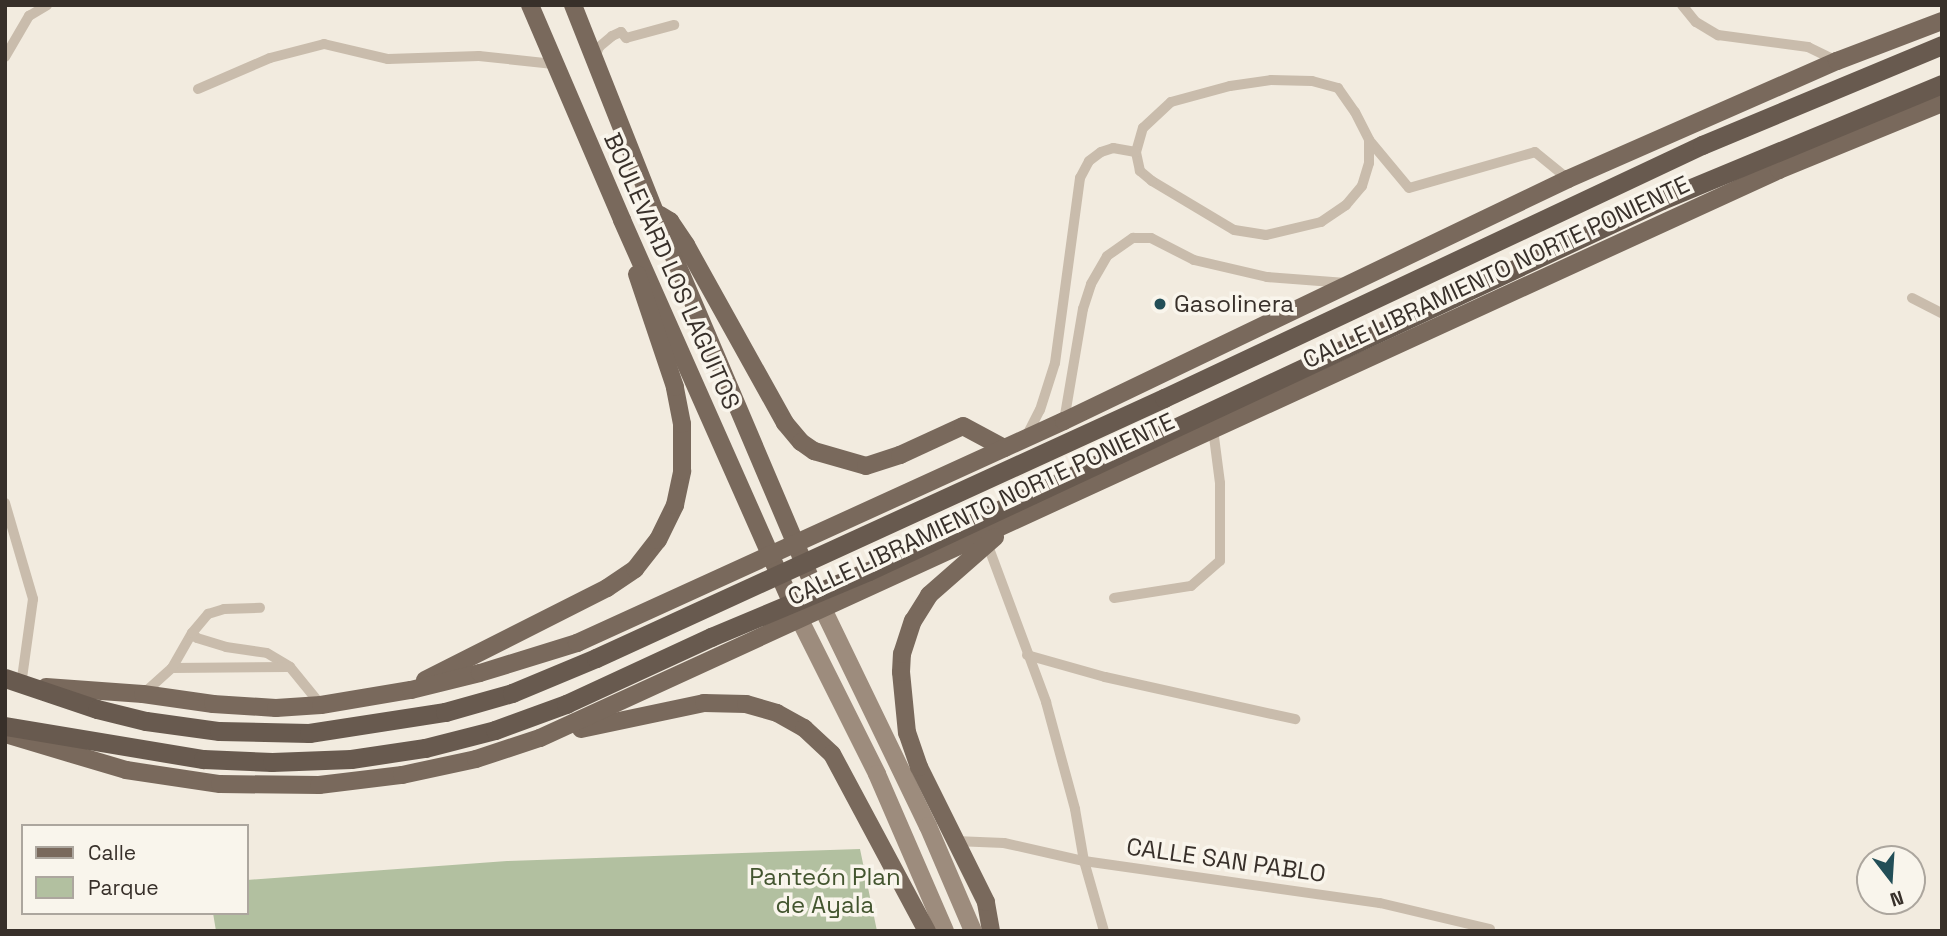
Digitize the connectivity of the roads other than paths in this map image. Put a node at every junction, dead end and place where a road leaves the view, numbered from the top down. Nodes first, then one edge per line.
1 (47, 5) edge
2 (530, 5) edge
3 (573, 5) edge
4 (1682, 5) edge
5 (1942, 21) edge
6 (674, 25) dead end
7 (1942, 45) edge
8 (5, 57) edge
9 (594, 59) junction
10 (1837, 61) junction
11 (554, 64) junction
12 (1942, 84) edge
13 (198, 89) dead end
14 (1942, 103) edge
15 (1369, 140) junction
16 (1136, 152) junction
17 (1568, 179) junction
18 (654, 210) junction
19 (622, 220) junction
20 (1352, 284) junction
21 (1912, 298) dead end
22 (1942, 313) edge
23 (1064, 421) junction
24 (1213, 429) junction
25 (1026, 437) junction
26 (1004, 448) junction
27 (5, 503) edge
28 (1014, 521) junction
29 (987, 543) junction
30 (795, 544) junction
31 (769, 555) junction
32 (1114, 598) dead end
33 (260, 608) dead end
34 (824, 609) junction
35 (800, 620) junction
36 (192, 633) junction
37 (1027, 655) junction
38 (290, 667) junction
39 (172, 668) junction
40 (13, 682) edge
41 (411, 690) junction
42 (143, 694) junction
43 (321, 705) junction
44 (1295, 719) dead end
45 (5, 726) edge
46 (5, 734) edge
47 (540, 738) junction
48 (955, 841) junction
49 (1084, 861) junction
50 (1490, 929) dead end
51 (927, 931) edge
52 (946, 931) edge
53 (973, 931) edge
54 (990, 931) edge
55 (1104, 931) edge

1 - 8 lane
2 - 11 main road, BOULEVARD LOS LAGUITOS
3 - 9 main road, BOULEVARD LOS LAGUITOS
4 - 10 lane
5 - 10 main road, CALLE LIBRAMIENTO NORTE PONIENTE
6 - 9 lane
7 - 40 highway, CALLE LIBRAMIENTO NORTE PONIENTE, bridge
9 - 18 main road, BOULEVARD LOS LAGUITOS
10 - 17 main road, CALLE LIBRAMIENTO NORTE PONIENTE
11 - 13 lane
11 - 19 main road, BOULEVARD LOS LAGUITOS
12 - 45 highway, CALLE LIBRAMIENTO NORTE PONIENTE, bridge
14 - 24 main road, CALLE LIBRAMIENTO NORTE PONIENTE
15 - 16 lane
15 - 16 lane
15 - 17 lane
16 - 25 lane
17 - 20 main road, CALLE LIBRAMIENTO NORTE PONIENTE
18 - 26 main road
18 - 30 main road, BOULEVARD LOS LAGUITOS
19 - 31 main road, BOULEVARD LOS LAGUITOS
19 - 41 main road
20 - 23 main road, CALLE LIBRAMIENTO NORTE PONIENTE
20 - 23 lane
21 - 22 lane
23 - 25 main road, CALLE LIBRAMIENTO NORTE PONIENTE
24 - 28 main road, CALLE LIBRAMIENTO NORTE PONIENTE
24 - 32 lane
25 - 26 main road, CALLE LIBRAMIENTO NORTE PONIENTE
26 - 30 main road, CALLE LIBRAMIENTO NORTE PONIENTE
27 - 40 lane
28 - 29 main road
28 - 34 main road, CALLE LIBRAMIENTO NORTE PONIENTE
29 - 37 lane
29 - 48 main road
30 - 31 main road, CALLE LIBRAMIENTO NORTE PONIENTE
30 - 34 main road, BOULEVARD LOS LAGUITOS
31 - 35 main road, BOULEVARD LOS LAGUITOS
31 - 41 main road, CALLE LIBRAMIENTO NORTE PONIENTE
33 - 36 lane
34 - 35 main road, CALLE LIBRAMIENTO NORTE PONIENTE
34 - 53 main road
35 - 47 main road, CALLE LIBRAMIENTO NORTE PONIENTE
35 - 52 main road
36 - 38 lane
36 - 39 lane
37 - 44 lane
37 - 49 lane
38 - 39 lane
38 - 43 lane
39 - 42 lane
40 - 42 main road, CALLE LIBRAMIENTO NORTE PONIENTE
41 - 43 main road, CALLE LIBRAMIENTO NORTE PONIENTE
42 - 43 main road, CALLE LIBRAMIENTO NORTE PONIENTE
46 - 47 main road, CALLE LIBRAMIENTO NORTE PONIENTE
47 - 51 main road
48 - 49 lane, CALLE SAN PABLO
48 - 54 main road
49 - 50 lane, CALLE SAN PABLO
49 - 55 lane

